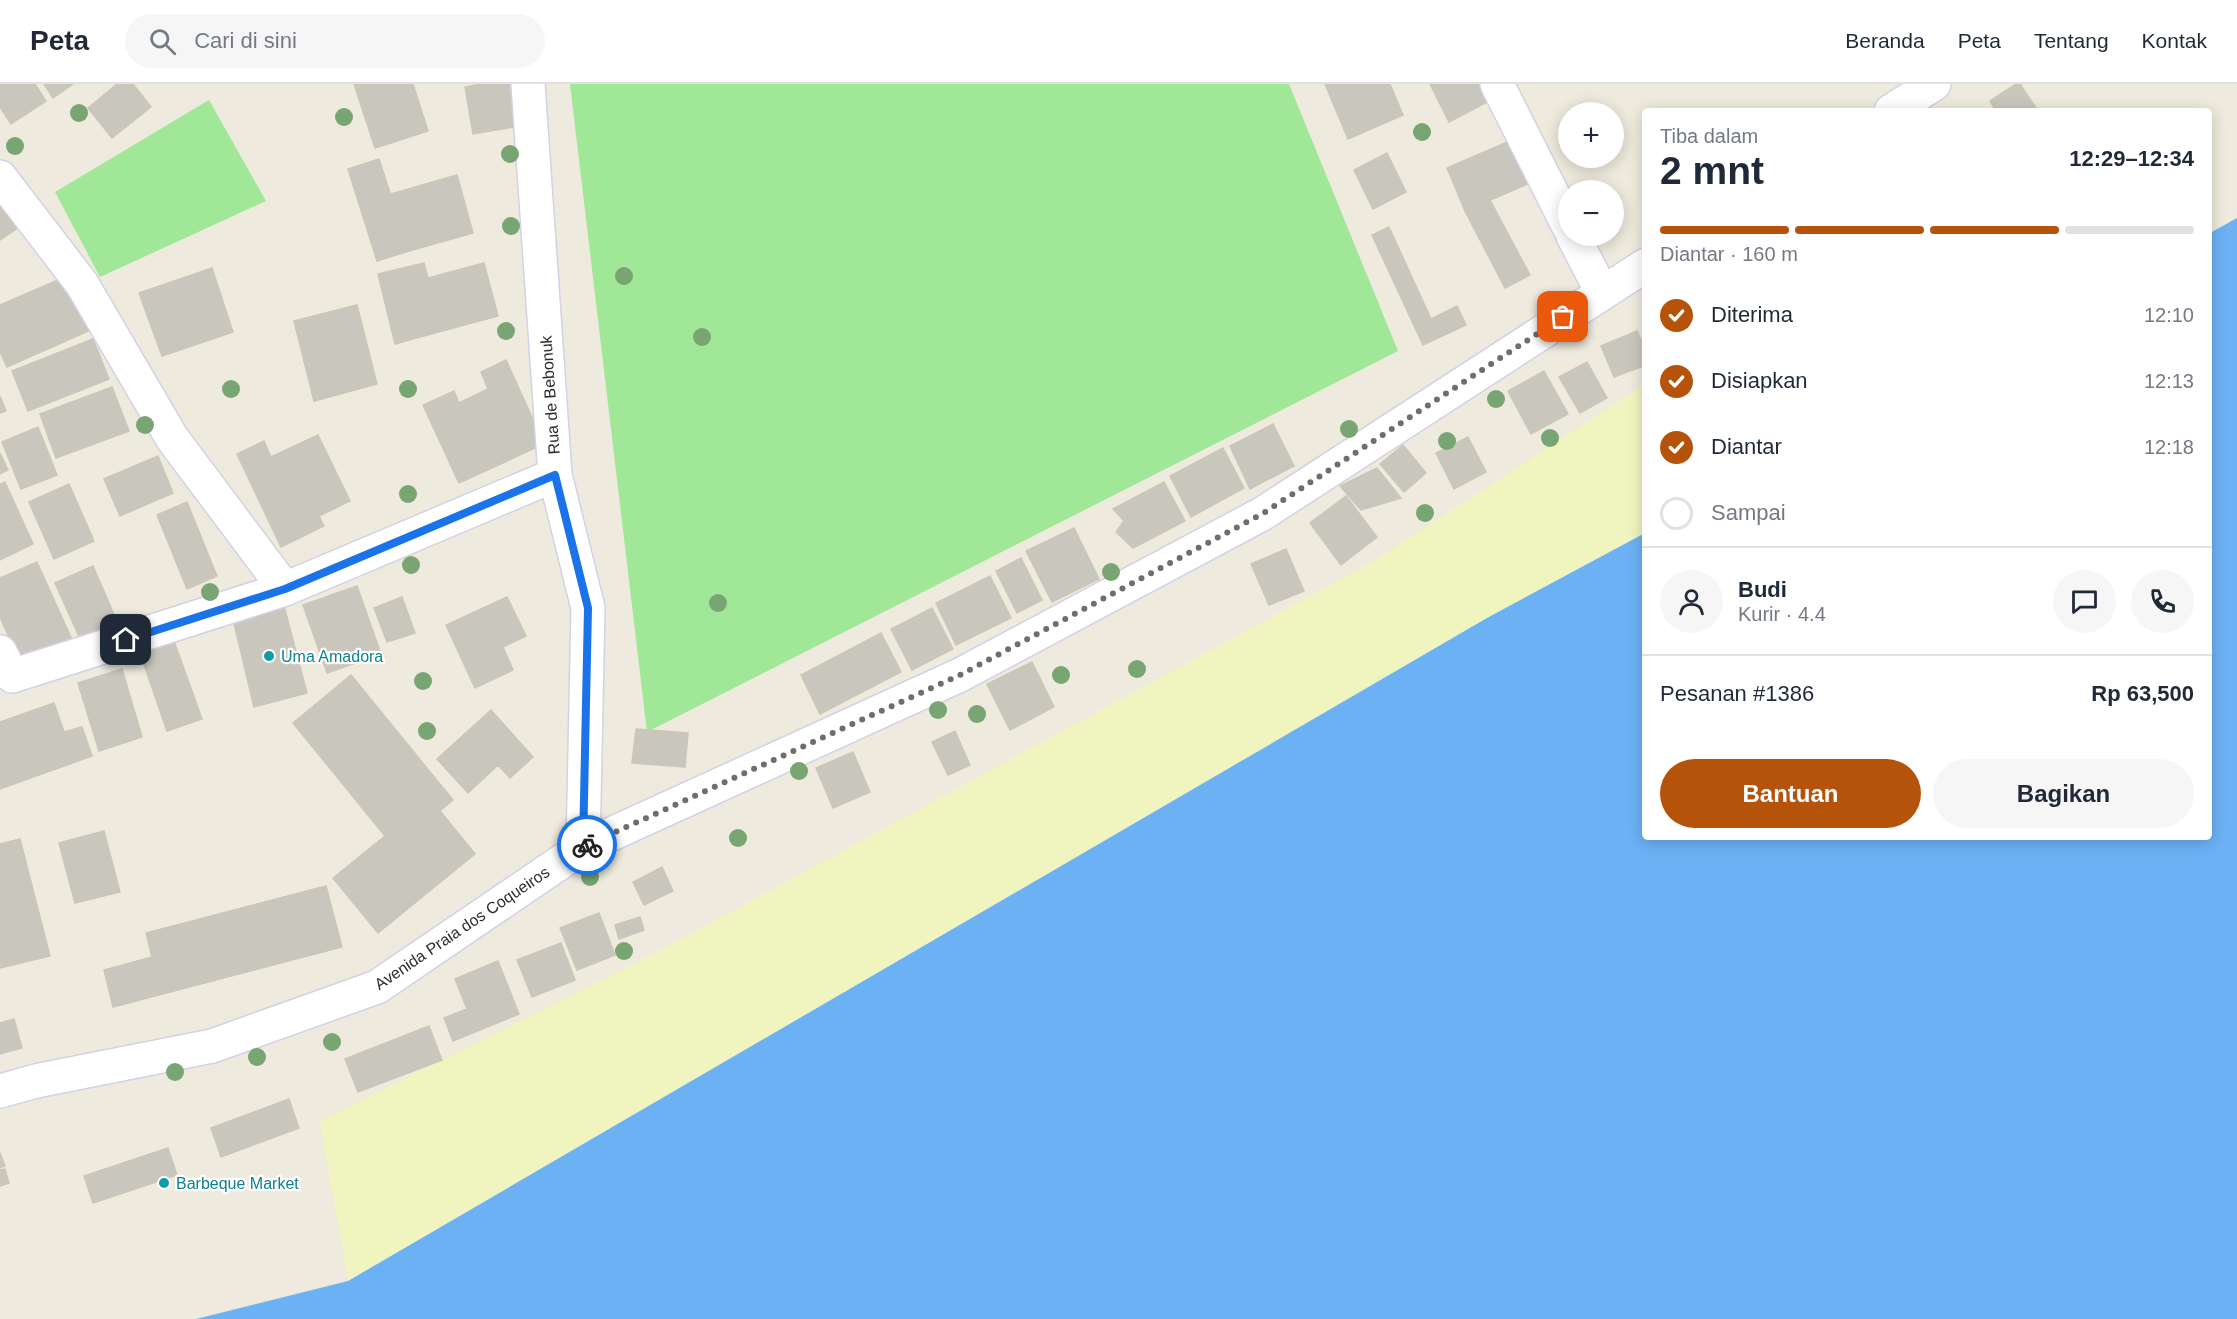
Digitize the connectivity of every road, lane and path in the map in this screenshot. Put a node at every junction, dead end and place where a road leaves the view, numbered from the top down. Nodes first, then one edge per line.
1 (528, 84) edge
2 (1497, 84) edge
3 (1934, 84) edge
4 (1896, 108) edge
5 (0, 177) edge
6 (1558, 205) edge
7 (1579, 246) edge
8 (1642, 267) edge
9 (1602, 292) junction
10 (555, 475) junction
11 (285, 589) junction
12 (4, 669) edge
13 (583, 847) junction
14 (0, 1091) edge

1 - 10 street, Rua de Bebonuk
2 - 6 street
3 - 4 street
5 - 11 street
7 - 9 street
8 - 9 street, Avenida Praia dos Coqueiros
9 - 13 street, Avenida Praia dos Coqueiros
10 - 11 street
10 - 13 street, Rua de Bebonuk
11 - 12 street
13 - 14 street, Avenida Praia dos Coqueiros

